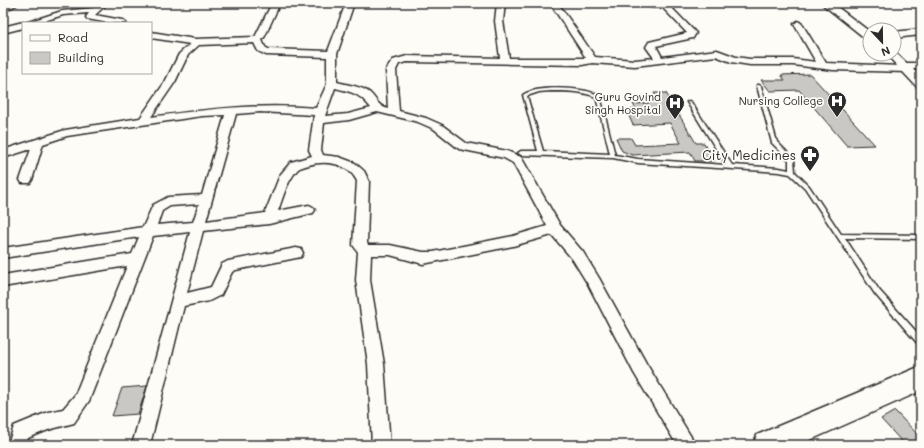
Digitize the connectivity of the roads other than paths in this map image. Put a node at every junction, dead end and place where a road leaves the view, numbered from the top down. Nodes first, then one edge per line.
1 (104, 3) edge
2 (276, 3) edge
3 (350, 3) edge
4 (501, 3) edge
5 (554, 3) edge
6 (645, 3) edge
7 (826, 3) edge
8 (95, 10) junction
9 (32, 22) edge
10 (117, 22) edge
11 (22, 24) edge
12 (798, 24) dead end
13 (3, 30) edge
14 (862, 31) edge
15 (921, 32) edge
16 (902, 34) edge
17 (152, 35) edge
18 (257, 40) junction
19 (195, 42) junction
20 (332, 54) junction
21 (505, 60) junction
22 (592, 60) junction
23 (660, 60) junction
24 (901, 62) edge
25 (822, 65) junction
26 (921, 66) edge
27 (906, 67) junction
28 (332, 84) junction
29 (921, 84) edge
30 (759, 86) dead end
31 (689, 102) dead end
32 (377, 109) junction
33 (231, 112) junction
34 (394, 114) junction
35 (320, 116) junction
36 (143, 121) junction
37 (38, 143) junction
38 (521, 153) dead end
39 (541, 153) junction
40 (3, 154) edge
41 (613, 156) junction
42 (313, 160) dead end
43 (730, 168) junction
44 (792, 173) junction
45 (26, 180) dead end
46 (206, 199) junction
47 (309, 210) dead end
48 (269, 219) junction
49 (197, 228) junction
50 (555, 229) junction
51 (147, 231) junction
52 (840, 236) junction
53 (921, 237) edge
54 (365, 250) junction
55 (3, 253) edge
56 (296, 253) dead end
57 (135, 259) junction
58 (3, 281) edge
59 (178, 301) junction
60 (921, 342) edge
61 (921, 378) edge
62 (780, 442) edge
63 (17, 445) edge
64 (141, 445) edge
65 (381, 445) edge
66 (686, 445) edge

1 - 8 street
2 - 18 street
3 - 20 street
4 - 21 street
5 - 22 street
6 - 23 street
7 - 14 street
8 - 9 street
8 - 10 street
11 - 13 street
12 - 25 street
15 - 16 street
17 - 19 street
18 - 19 street
18 - 20 street
19 - 36 street
20 - 28 street
21 - 22 street
21 - 34 street
22 - 23 street
23 - 25 street
24 - 27 street
25 - 27 street
26 - 27 street
27 - 29 street
28 - 32 street
28 - 35 street
30 - 44 lane
31 - 43 lane
32 - 34 street
32 - 35 street
33 - 35 street
33 - 36 street
33 - 46 street
34 - 50 street
35 - 54 street
36 - 37 street
37 - 40 street
37 - 45 street
38 - 39 lane
39 - 41 lane
39 - 41 lane
41 - 43 lane
42 - 48 street
43 - 44 lane
44 - 52 lane
46 - 49 street
46 - 51 street
47 - 48 street
48 - 49 street
49 - 51 street
49 - 59 street
50 - 54 street
50 - 66 street
51 - 55 street
51 - 57 street
52 - 53 lane
52 - 60 lane
54 - 65 street
56 - 59 street
57 - 58 street
57 - 63 street
59 - 64 street
61 - 62 main road

